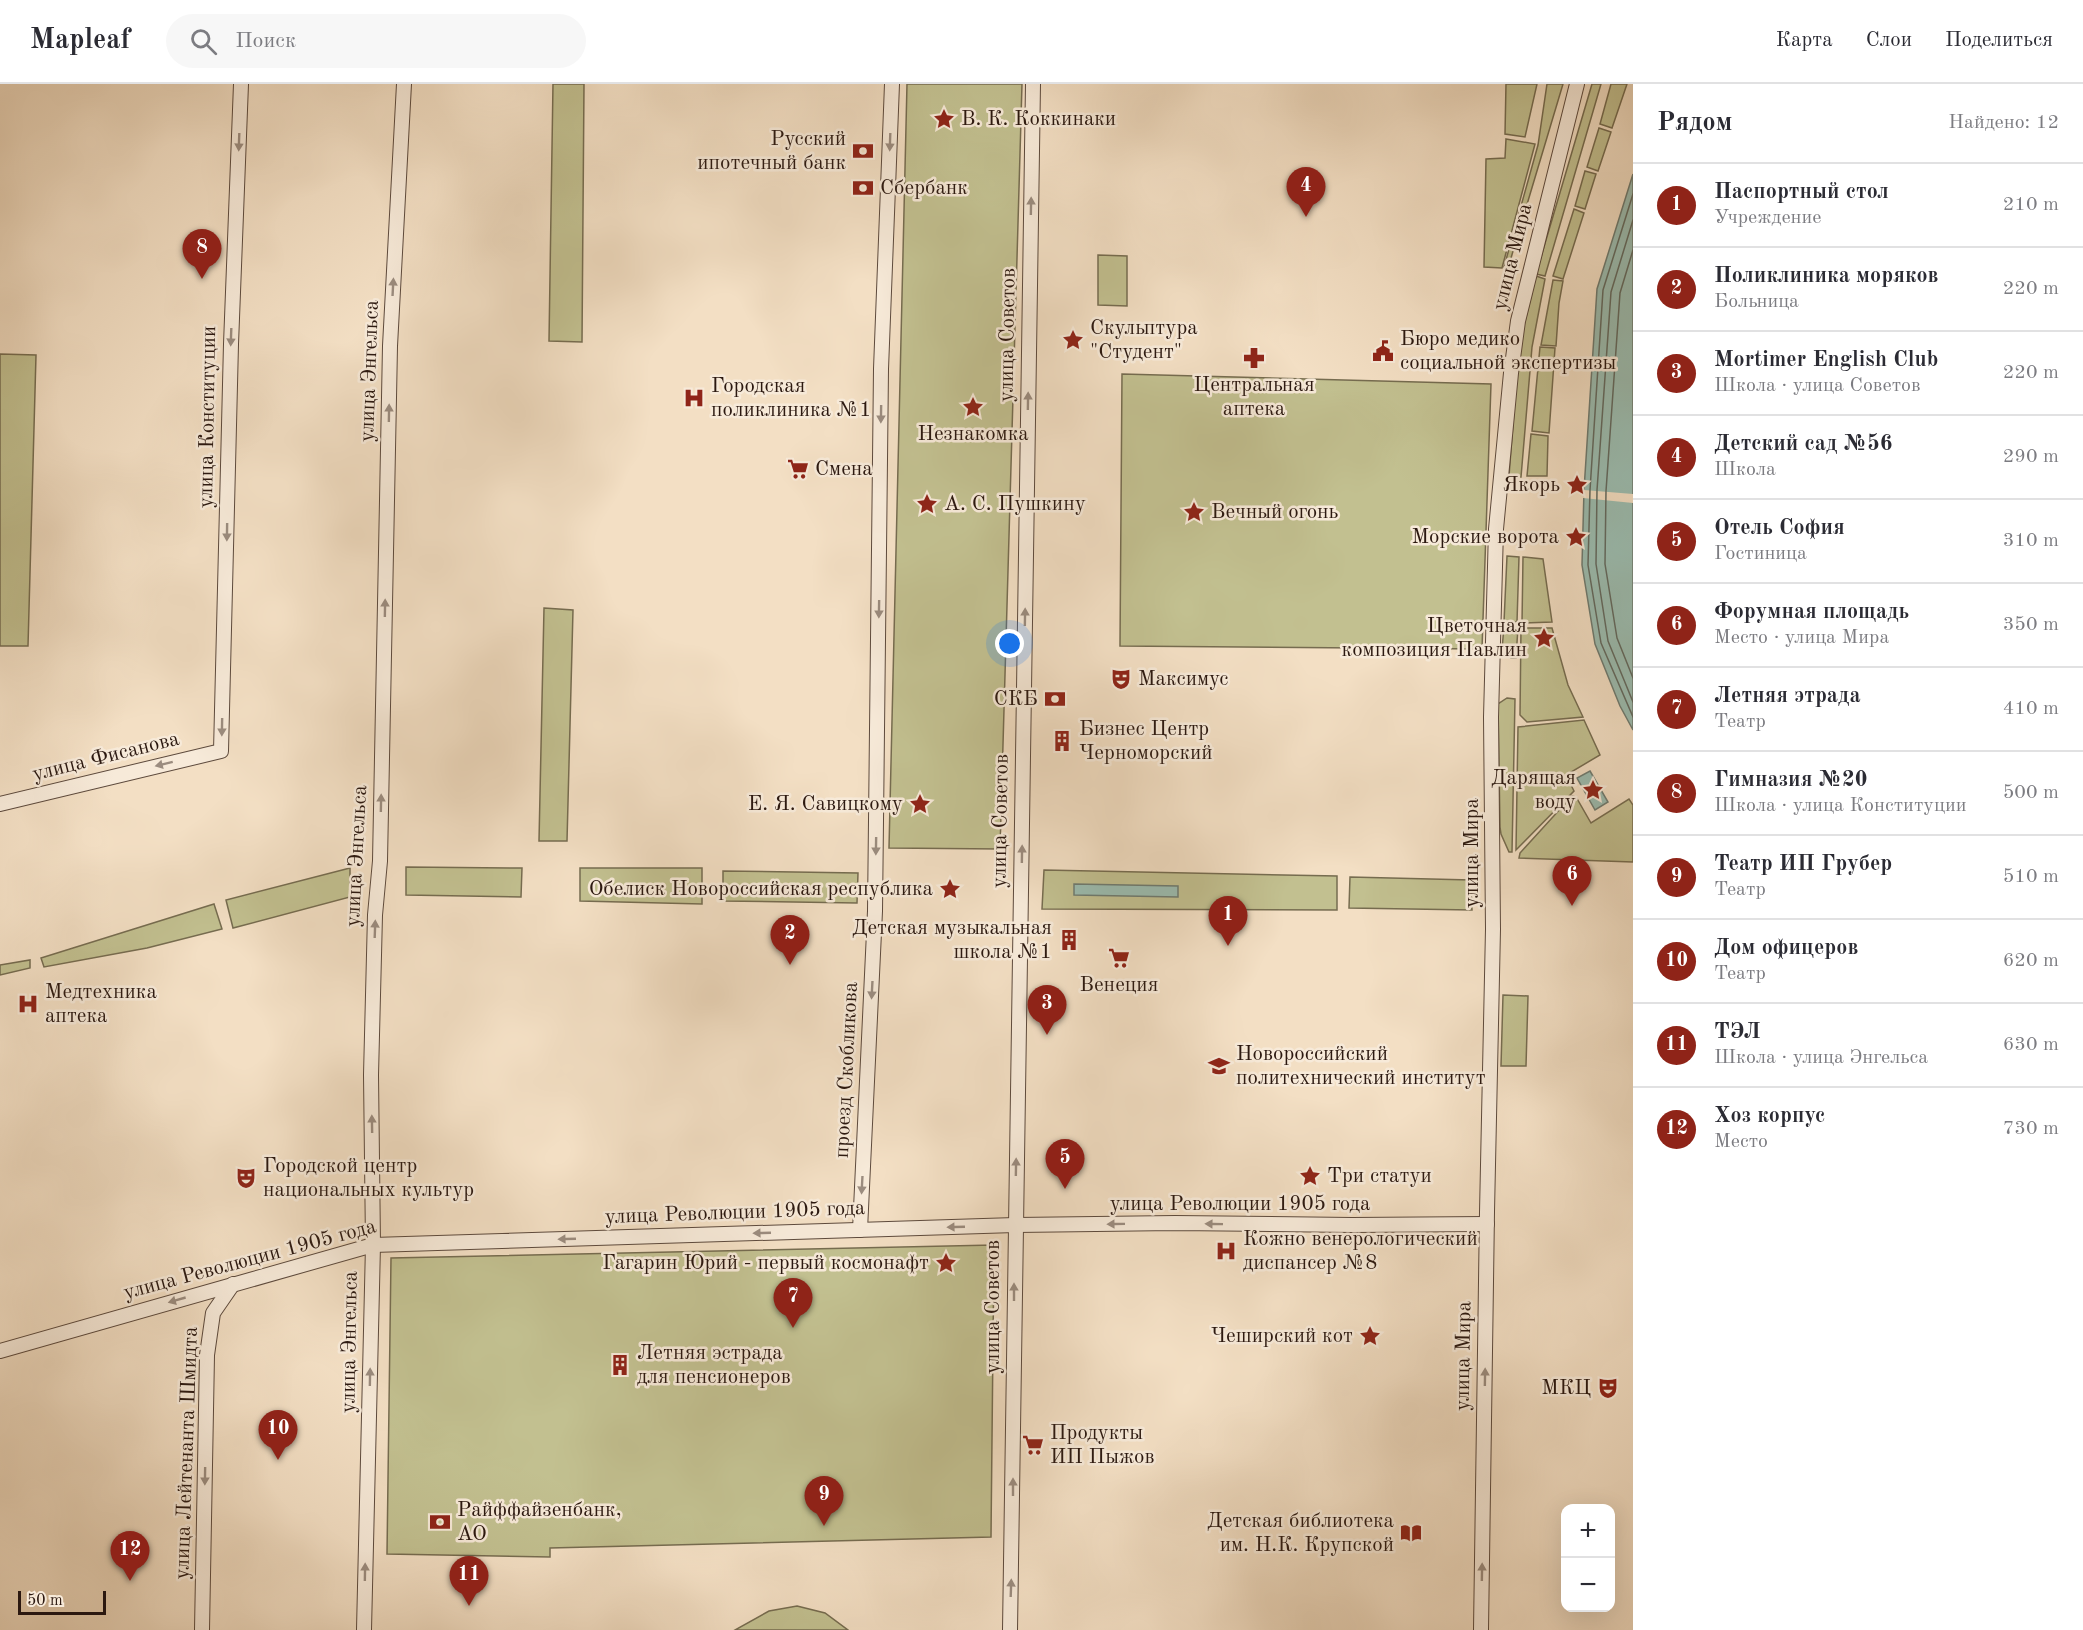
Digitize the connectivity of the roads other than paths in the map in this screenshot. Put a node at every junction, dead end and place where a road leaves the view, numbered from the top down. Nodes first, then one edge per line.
1 (241, 84) edge
2 (404, 84) edge
3 (892, 84) edge
4 (1033, 84) edge
5 (1577, 84) edge
6 (221, 751) joint
7 (0, 804) edge
8 (1487, 1224) junction
9 (1015, 1225) junction
10 (861, 1230) junction
11 (373, 1245) junction
12 (233, 1284) junction
13 (0, 1351) edge
14 (202, 1630) edge
15 (364, 1630) edge
16 (1010, 1630) edge
17 (1481, 1630) edge

1 -> 6 street, улица Конституции
11 -> 2 street, улица Энгельса
3 -> 10 street, проезд Скобликова
9 -> 4 street, улица Советов
5 - 8 street, улица Мира
6 -> 7 street, улица Фисанова
8 -> 9 street, улица Революции 1905 года
17 -> 8 street, улица Мира
9 -> 10 street, улица Революции 1905 года
16 -> 9 street, улица Советов
10 -> 11 street, улица Революции 1905 года
11 - 12 street, улица Революции 1905 года
15 -> 11 street, улица Энгельса
12 -> 13 street, улица Революции 1905 года
12 -> 14 street, улица Лейтенанта Шмидта

